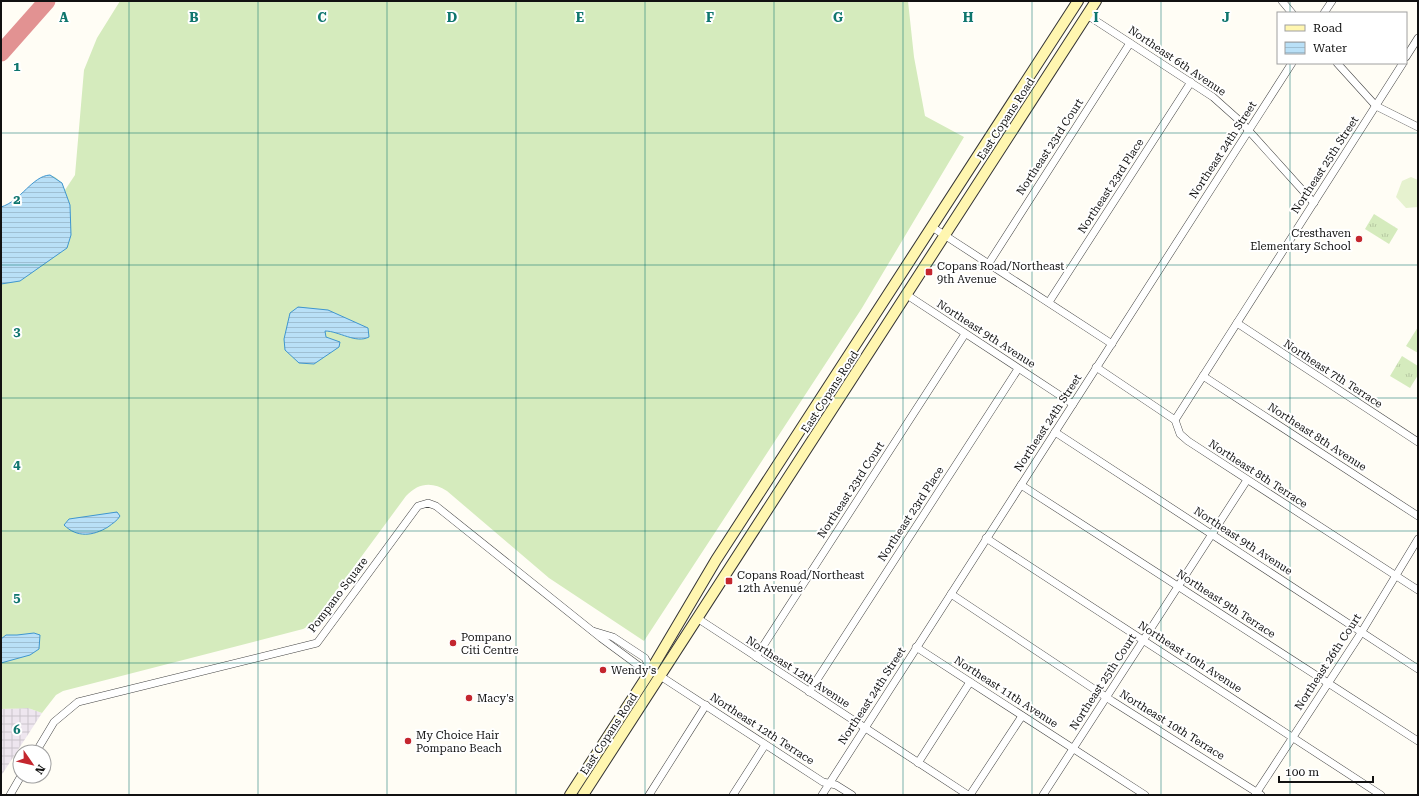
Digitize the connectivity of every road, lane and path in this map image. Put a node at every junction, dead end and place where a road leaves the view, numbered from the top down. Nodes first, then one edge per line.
1 (1078, 1) edge
2 (1096, 1) edge
3 (1282, 1) edge
4 (1332, 1) edge
5 (1291, 12) edge
6 (1325, 12) edge
7 (1087, 15) junction
8 (1418, 38) edge
9 (1130, 43) junction
10 (1407, 55) edge
11 (1291, 64) edge
12 (1338, 64) edge
13 (1401, 64) edge
14 (1191, 82) junction
15 (1376, 106) junction
16 (1418, 127) edge
17 (1249, 130) junction
18 (1314, 203) junction
19 (932, 227) junction
20 (945, 235) junction
21 (989, 263) junction
22 (907, 295) junction
23 (1049, 302) junction
24 (1237, 323) junction
25 (965, 334) junction
26 (1112, 344) junction
27 (1096, 367) junction
28 (1018, 369) junction
29 (1203, 376) junction
30 (1073, 404) junction
31 (1175, 420) junction
32 (1055, 432) junction
33 (1418, 442) edge
34 (1247, 480) junction
35 (1021, 485) junction
36 (1418, 516) edge
37 (1212, 534) junction
38 (986, 538) junction
39 (1418, 539) edge
40 (1396, 575) junction
41 (1178, 586) junction
42 (1418, 590) edge
43 (951, 594) junction
44 (697, 618) junction
45 (1361, 633) junction
46 (1144, 639) junction
47 (916, 647) junction
48 (756, 657) junction
49 (1418, 669) edge
50 (651, 670) junction
51 (661, 677) junction
52 (970, 682) junction
53 (1328, 682) junction
54 (809, 692) junction
55 (1106, 697) junction
56 (706, 705) junction
57 (1022, 716) junction
58 (864, 728) junction
59 (1292, 738) junction
60 (1418, 741) edge
61 (41, 744) edge
62 (765, 745) junction
63 (1073, 749) junction
64 (918, 763) junction
65 (17, 784) edge
66 (829, 784) junction
67 (1258, 794) edge
68 (10, 795) edge
69 (570, 795) edge
70 (583, 795) edge
71 (649, 795) edge
72 (734, 795) edge
73 (822, 795) edge
74 (852, 795) edge
75 (969, 795) edge
76 (1043, 795) edge
77 (1145, 795) edge
78 (1381, 795) edge

1 - 19 main road, East Copans Road
2 - 7 main road, East Copans Road
3 - 5 street
4 - 6 street
7 - 9 street, Northeast 6th Avenue
7 - 20 main road, East Copans Road
8 - 10 street
9 - 14 street, Northeast 6th Avenue
9 - 21 street, Northeast 23rd Court
11 - 17 street, Northeast 24th Street
12 - 15 street
13 - 15 street, Northeast 25th Street
14 - 17 street, Northeast 6th Avenue
14 - 23 street, Northeast 23rd Place
15 - 16 street
15 - 18 street, Northeast 25th Street
17 - 18 street, Northeast 6th Avenue
17 - 26 street, Northeast 24th Street
18 - 24 street, Northeast 25th Street
19 - 20 street
19 - 50 main road, East Copans Road
20 - 21 street
20 - 22 main road, East Copans Road
21 - 23 street
22 - 25 street, Northeast 9th Avenue
22 - 44 main road, East Copans Road
23 - 26 street
24 - 29 street, Northeast 25th Street
24 - 33 street, Northeast 7th Terrace
25 - 28 street, Northeast 9th Avenue
25 - 48 street, Northeast 23rd Court
26 - 27 street, Northeast 24th Street
27 - 30 street, Northeast 24th Street
27 - 31 street, Northeast 8th Terrace
28 - 30 street, Northeast 9th Avenue
28 - 54 street, Northeast 23rd Place
29 - 31 street, Northeast 25th Street
29 - 36 street, Northeast 8th Avenue
30 - 32 street, Northeast 24th Street
31 - 34 street, Northeast 8th Terrace
32 - 35 street, Northeast 24th Street
32 - 37 street, Northeast 9th Avenue
34 - 37 street, Northeast 25th Court
34 - 40 street, Northeast 8th Terrace
35 - 38 street, Northeast 24th Street
35 - 41 street, Northeast 9th Terrace
37 - 41 street, Northeast 25th Court
37 - 45 street, Northeast 9th Avenue
38 - 43 street, Northeast 24th Street
38 - 46 street, Northeast 10th Avenue
39 - 40 street, Northeast 26th Court
40 - 42 street, Northeast 8th Terrace
40 - 45 street, Northeast 26th Court
41 - 46 street, Northeast 25th Court
41 - 53 street, Northeast 9th Terrace
43 - 47 street, Northeast 24th Street
43 - 55 street, Northeast 10th Terrace
44 - 48 street, Northeast 12th Avenue
44 - 51 main road, East Copans Road
45 - 49 street, Northeast 9th Avenue
45 - 53 street, Northeast 26th Court
46 - 55 street, Northeast 25th Court
46 - 59 street, Northeast 10th Avenue
47 - 52 street, Northeast 11th Avenue
47 - 58 street, Northeast 24th Street
48 - 54 street, Northeast 12th Avenue
50 - 51 street, Pompano Square
50 - 61 street, Pompano Square
50 - 69 main road, East Copans Road
51 - 56 street, Northeast 12th Terrace
51 - 70 main road, East Copans Road
52 - 57 street, Northeast 11th Avenue
52 - 64 street
53 - 59 street, Northeast 26th Court
53 - 60 street, Northeast 9th Terrace
54 - 58 street, Northeast 12th Avenue
55 - 63 street, Northeast 25th Court
55 - 67 street, Northeast 10th Terrace
56 - 62 street, Northeast 12th Terrace
56 - 71 street
57 - 63 street, Northeast 11th Avenue
57 - 75 street
58 - 64 street, Northeast 12th Avenue
58 - 66 street, Northeast 24th Street
59 - 67 street, Northeast 26th Court
59 - 78 street, Northeast 10th Avenue
62 - 66 street, Northeast 12th Terrace
62 - 72 street
63 - 76 street, Northeast 25th Court
63 - 77 street, Northeast 11th Avenue
64 - 75 street, Northeast 12th Avenue
65 - 68 street
66 - 73 street, Northeast 24th Street
66 - 74 street, Northeast 12th Terrace

